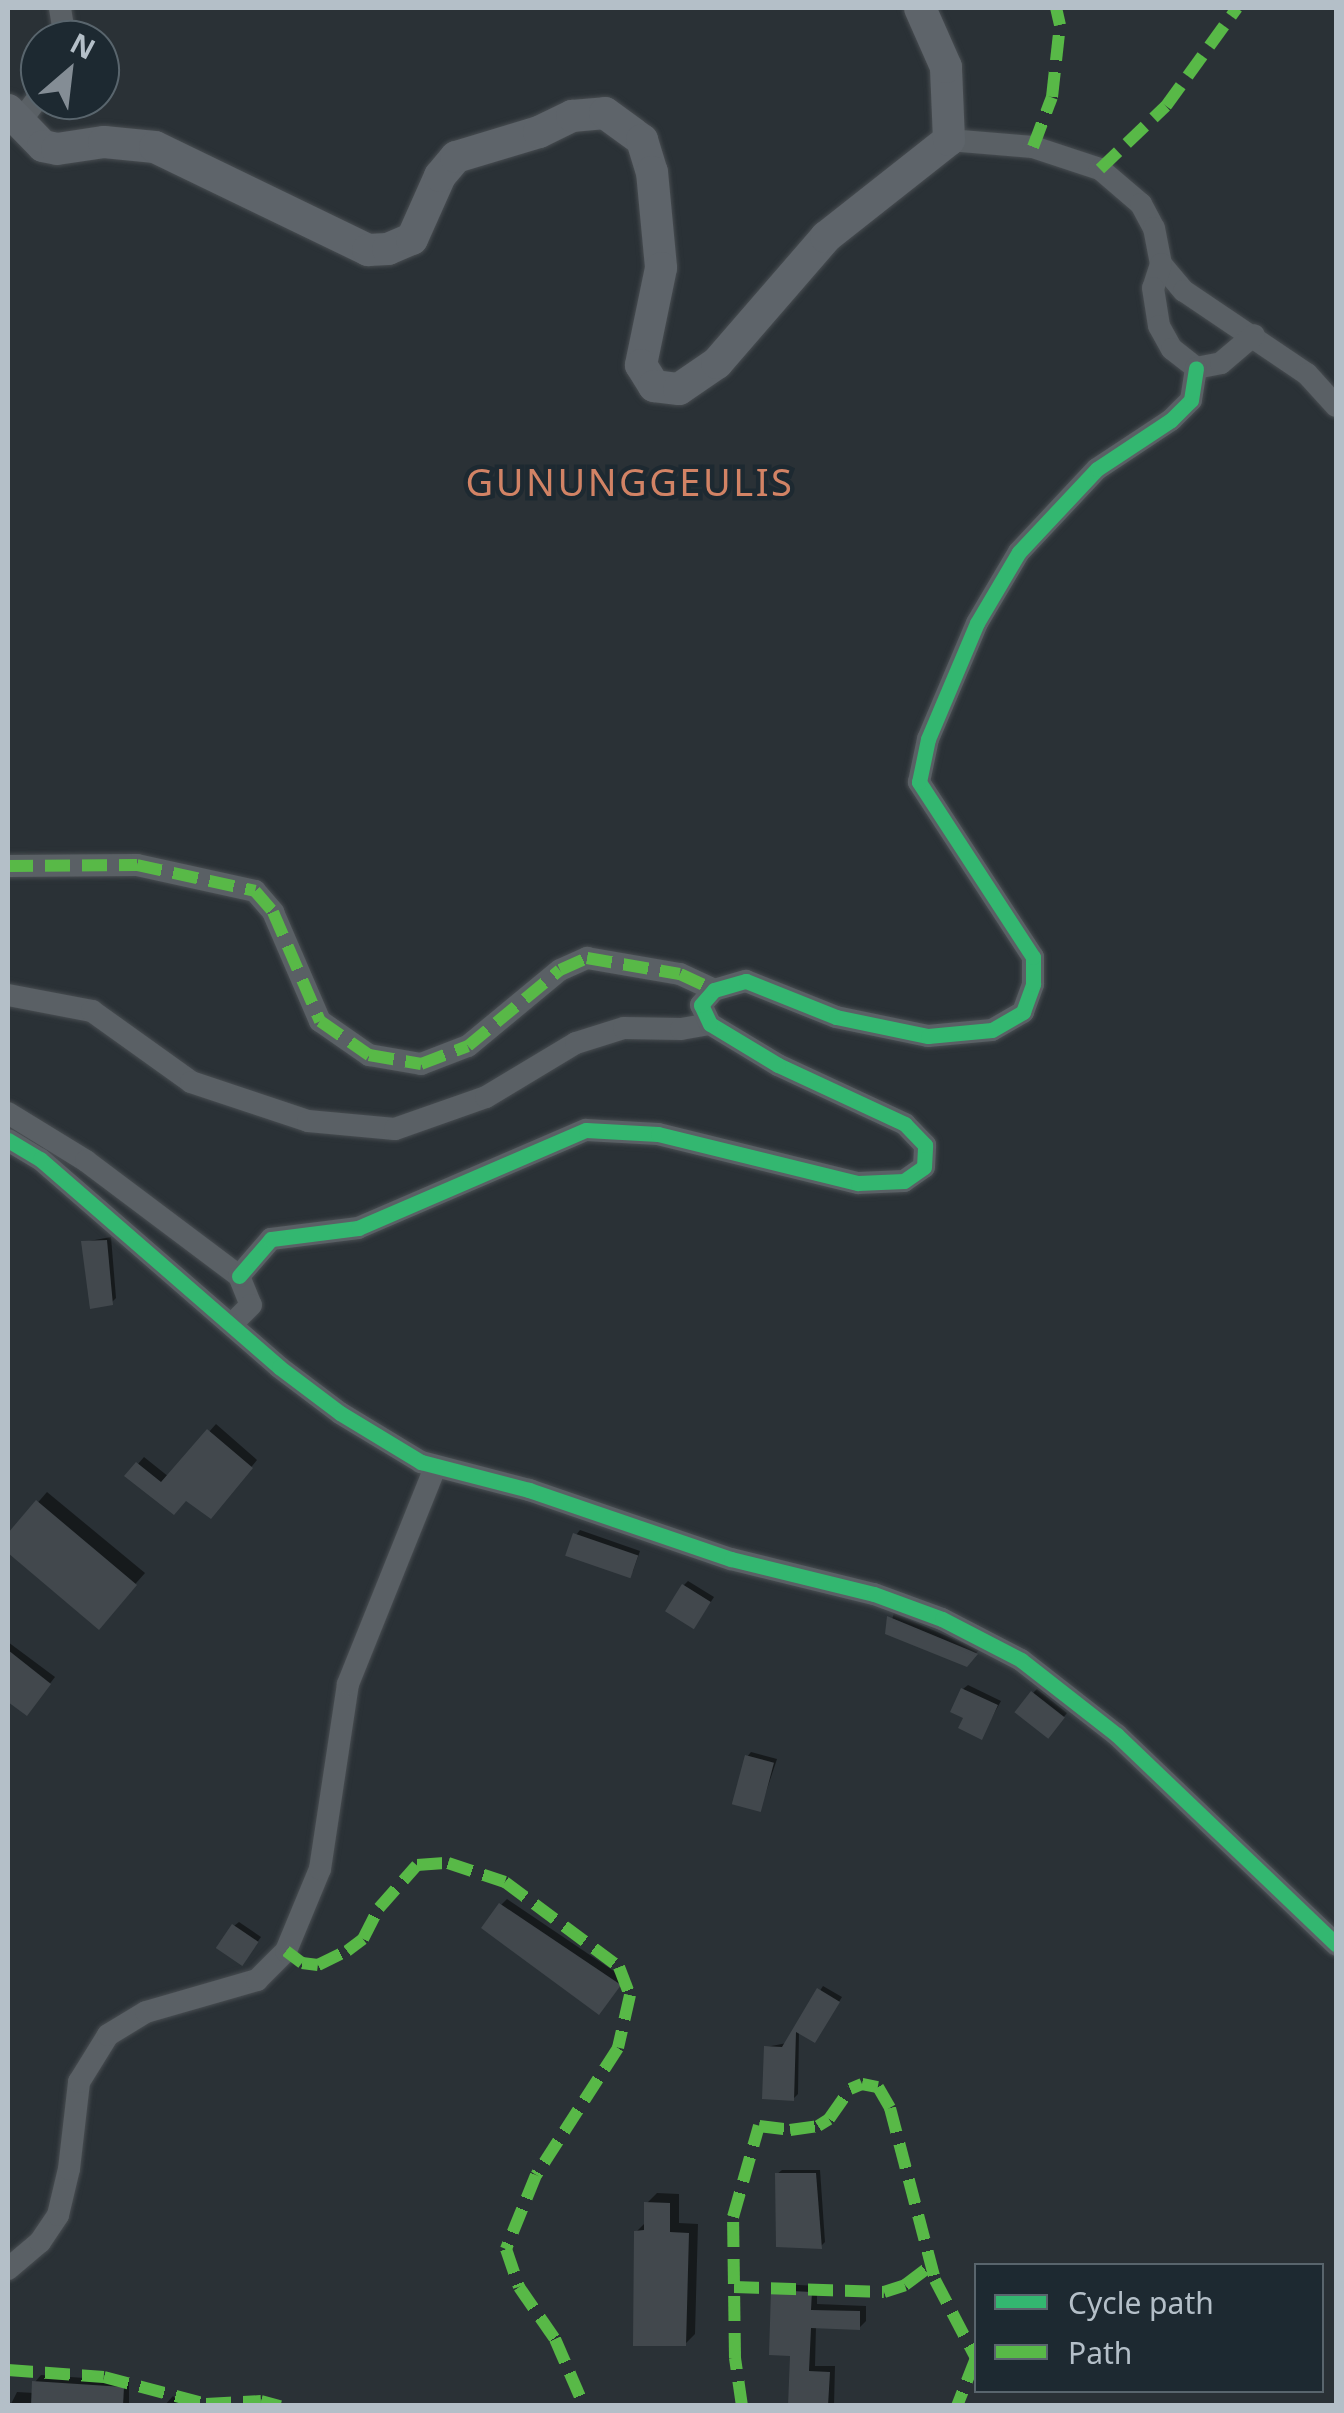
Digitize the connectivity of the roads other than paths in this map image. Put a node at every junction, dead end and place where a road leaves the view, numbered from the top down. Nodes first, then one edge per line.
1 (920, 8) edge
2 (13, 116) edge
3 (949, 140) junction
4 (1160, 264) junction
5 (1254, 336) junction
6 (1196, 368) junction
7 (1336, 406) edge
8 (8, 866) edge
9 (714, 990) junction
10 (8, 996) edge
11 (710, 1024) junction
12 (8, 1112) edge
13 (8, 1140) edge
14 (239, 1276) junction
15 (231, 1325) junction
16 (435, 1468) junction
17 (1336, 1944) edge
18 (8, 2269) edge

1 - 3 main road
2 - 3 main road
3 - 4 street
4 - 5 street
4 - 6 street
5 - 6 street
5 - 7 street
6 - 9 street
8 - 9 street
9 - 11 street
10 - 11 street
11 - 14 street
12 - 14 street
13 - 15 street
14 - 15 street
15 - 16 street
16 - 17 street
16 - 18 street

